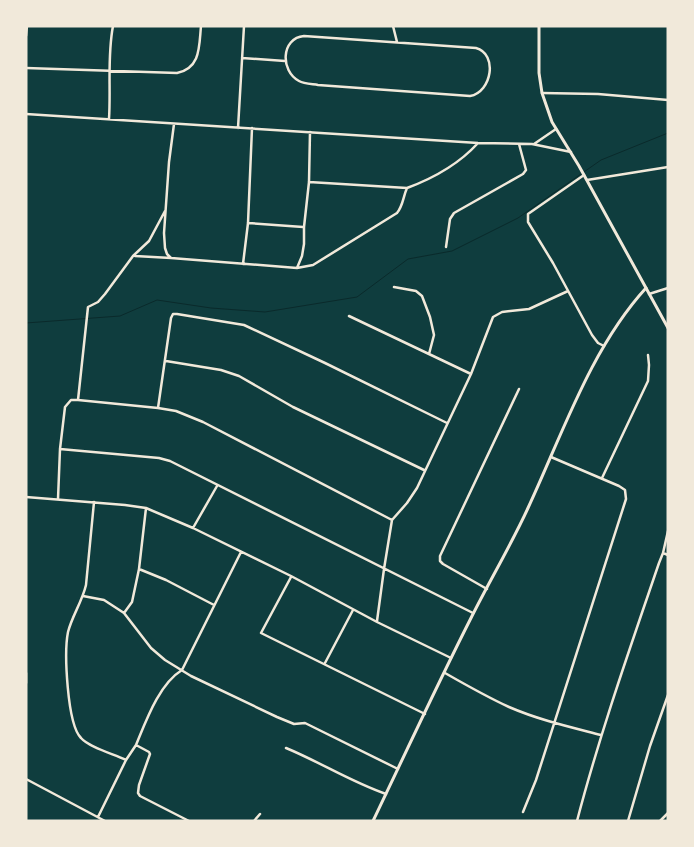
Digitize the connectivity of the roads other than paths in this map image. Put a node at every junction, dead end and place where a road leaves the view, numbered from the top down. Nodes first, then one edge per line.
1 (27, 26) edge
2 (113, 26) edge
3 (201, 26) edge
4 (244, 26) edge
5 (393, 26) edge
6 (539, 26) edge
7 (26, 36) edge
8 (398, 42) junction
9 (242, 58) junction
10 (285, 61) junction
11 (26, 68) edge
12 (109, 71) junction
13 (542, 93) junction
14 (668, 100) edge
15 (26, 114) edge
16 (109, 120) junction
17 (174, 124) junction
18 (238, 128) junction
19 (252, 128) junction
20 (556, 129) junction
21 (310, 132) junction
22 (478, 143) junction
23 (520, 144) junction
24 (532, 144) junction
25 (571, 152) junction
26 (668, 167) edge
27 (584, 175) junction
28 (586, 180) junction
29 (309, 182) junction
30 (407, 188) junction
31 (166, 210) junction
32 (248, 223) junction
33 (304, 228) junction
34 (446, 247) dead end
35 (133, 256) junction
36 (172, 258) junction
37 (243, 264) junction
38 (297, 268) junction
39 (394, 287) dead end
40 (646, 288) junction
41 (668, 288) edge
42 (568, 291) junction
43 (649, 294) junction
44 (349, 316) dead end
45 (668, 328) edge
46 (604, 346) junction
47 (429, 354) junction
48 (648, 355) dead end
49 (166, 361) junction
50 (471, 374) junction
51 (519, 389) dead end
52 (78, 400) junction
53 (158, 408) junction
54 (446, 423) junction
55 (60, 449) junction
56 (551, 457) junction
57 (424, 470) junction
58 (602, 478) junction
59 (217, 486) junction
60 (26, 497) edge
61 (58, 498) junction
62 (94, 502) junction
63 (146, 508) junction
64 (392, 520) junction
65 (193, 528) junction
66 (668, 531) edge
67 (241, 552) junction
68 (663, 553) junction
69 (668, 555) edge
70 (139, 568) junction
71 (384, 569) junction
72 (291, 576) junction
73 (487, 588) junction
74 (84, 596) junction
75 (214, 605) junction
76 (353, 610) junction
77 (124, 613) junction
78 (474, 613) junction
79 (377, 622) junction
80 (451, 658) junction
81 (324, 664) junction
82 (182, 670) junction
83 (26, 673) edge
84 (444, 673) junction
85 (26, 683) edge
86 (668, 695) edge
87 (425, 714) junction
88 (554, 723) junction
89 (601, 735) junction
90 (136, 745) junction
91 (286, 748) dead end
92 (126, 760) junction
93 (399, 769) junction
94 (26, 778) edge
95 (386, 794) junction
96 (523, 812) dead end
97 (668, 812) edge
98 (260, 814) dead end
99 (98, 817) junction
100 (105, 821) edge
101 (189, 821) edge
102 (254, 821) edge
103 (373, 821) edge
104 (577, 821) edge
105 (628, 821) edge
106 (660, 821) edge

1 - 7 street
2 - 12 street
3 - 12 street
4 - 9 street
5 - 8 street
6 - 13 street
8 - 10 street
8 - 10 street
9 - 10 street
9 - 18 street
11 - 12 street
12 - 16 street
13 - 14 street
13 - 20 street
15 - 16 street
16 - 17 street
17 - 18 street
17 - 31 street
18 - 19 street
19 - 21 street
19 - 32 street
20 - 24 street
20 - 25 street
21 - 22 street
21 - 29 street
22 - 23 street
22 - 30 street
23 - 24 street
23 - 34 street
24 - 25 street
25 - 27 street
26 - 28 street
27 - 28 street
27 - 42 street
28 - 40 street
29 - 30 street
29 - 33 street
30 - 38 street
31 - 35 street
31 - 36 street
32 - 33 street
32 - 37 street
33 - 38 street
35 - 36 street
35 - 52 street
36 - 37 street
37 - 38 street
39 - 47 street
40 - 43 street
40 - 46 street
41 - 43 street
42 - 46 street
42 - 50 street
43 - 45 street
44 - 47 street
46 - 56 street
47 - 50 street
48 - 58 street
49 - 53 street
49 - 54 street
49 - 57 street
50 - 54 street
51 - 73 street
52 - 53 street
52 - 55 street
53 - 64 street
54 - 57 street
55 - 59 street
55 - 61 street
56 - 58 street
56 - 73 street
57 - 64 street
58 - 88 street
59 - 65 street
59 - 71 street
60 - 61 street
61 - 62 street
62 - 63 street
62 - 74 street
63 - 65 street
63 - 70 street
64 - 71 street
65 - 67 street
66 - 68 street
67 - 72 street
67 - 75 street
68 - 69 street
68 - 89 street
70 - 75 street
70 - 77 street
71 - 78 street
71 - 79 street
72 - 76 street
72 - 81 street
73 - 78 street
74 - 77 street
74 - 92 street
75 - 82 street
76 - 79 street
76 - 81 street
77 - 82 street
78 - 80 street
79 - 80 street
80 - 84 street
81 - 87 street
82 - 90 street
82 - 93 street
83 - 85 street
84 - 87 street
84 - 88 street
86 - 105 street
87 - 93 street
88 - 89 street
88 - 96 street
89 - 104 street
90 - 92 street
90 - 101 street
91 - 95 street
92 - 99 street
93 - 95 street
94 - 99 street
95 - 103 street
97 - 106 street
98 - 102 street
99 - 100 street

